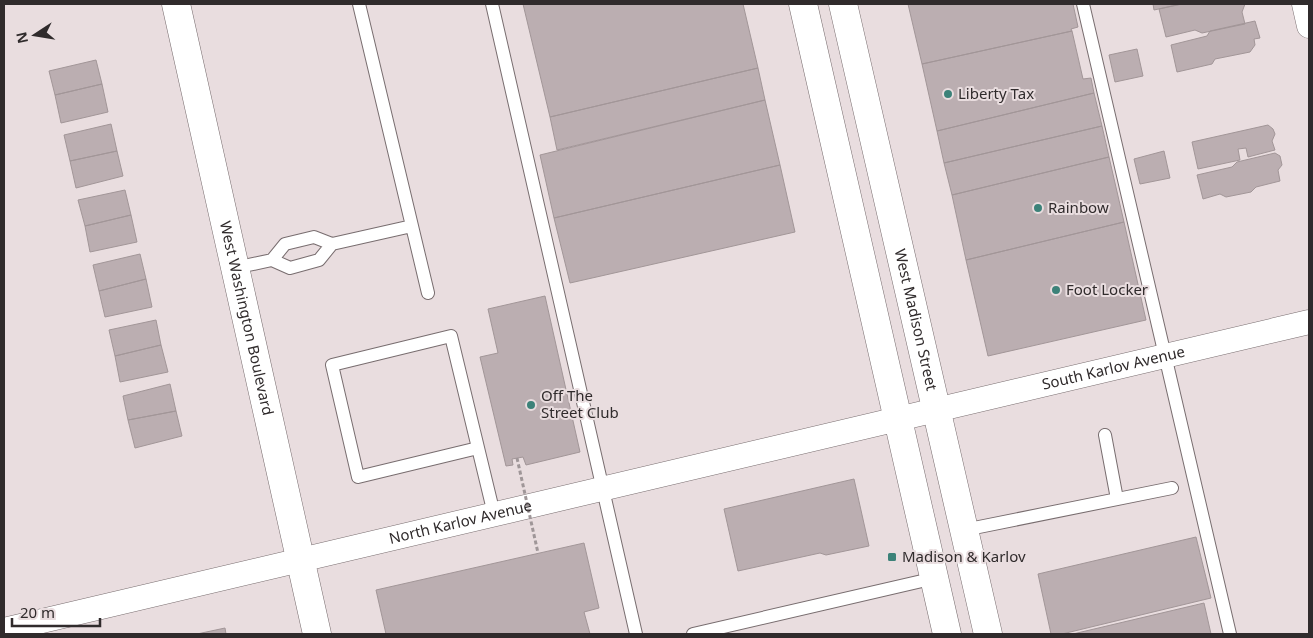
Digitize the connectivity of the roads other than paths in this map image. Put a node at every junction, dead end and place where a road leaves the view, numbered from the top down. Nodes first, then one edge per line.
1 (176, 4) edge
2 (359, 4) edge
3 (492, 4) edge
4 (803, 4) edge
5 (843, 4) edge
6 (1083, 4) edge
7 (1304, 4) edge
8 (1309, 26) edge
9 (412, 226) junction
10 (332, 244) junction
11 (272, 260) junction
12 (234, 268) junction
13 (428, 293) dead end
14 (1309, 322) edge
15 (1165, 356) junction
16 (917, 415) junction
17 (1105, 435) dead end
18 (478, 448) junction
19 (603, 488) junction
20 (1172, 488) dead end
21 (1117, 499) junction
22 (494, 514) junction
23 (964, 530) junction
24 (300, 559) junction
25 (935, 578) junction
26 (4, 630) edge
27 (317, 634) edge
28 (636, 634) edge
29 (693, 634) edge
30 (948, 634) edge
31 (988, 634) edge
32 (1230, 634) edge

1 - 12 main road, West Washington Boulevard
2 - 9 lane
3 - 19 lane
4 - 16 main road, West Madison Street
5 - 16 main road, West Madison Street
6 - 15 lane
7 - 8 street
9 - 10 lane
9 - 13 lane
10 - 11 lane
10 - 11 lane
11 - 12 lane
12 - 24 main road, West Washington Boulevard
14 - 15 street, South Karlov Avenue
15 - 16 street, South Karlov Avenue
15 - 32 lane
16 - 19 street, North Karlov Avenue
16 - 23 main road, West Madison Street
16 - 25 main road, West Madison Street
17 - 21 lane
18 - 18 lane
18 - 22 lane
19 - 22 street, North Karlov Avenue
19 - 28 lane
20 - 21 lane
21 - 23 lane
22 - 24 street, North Karlov Avenue
23 - 31 main road, West Madison Street
24 - 26 street, North Karlov Avenue
24 - 27 main road, West Washington Boulevard
25 - 29 lane
25 - 30 main road, West Madison Street

